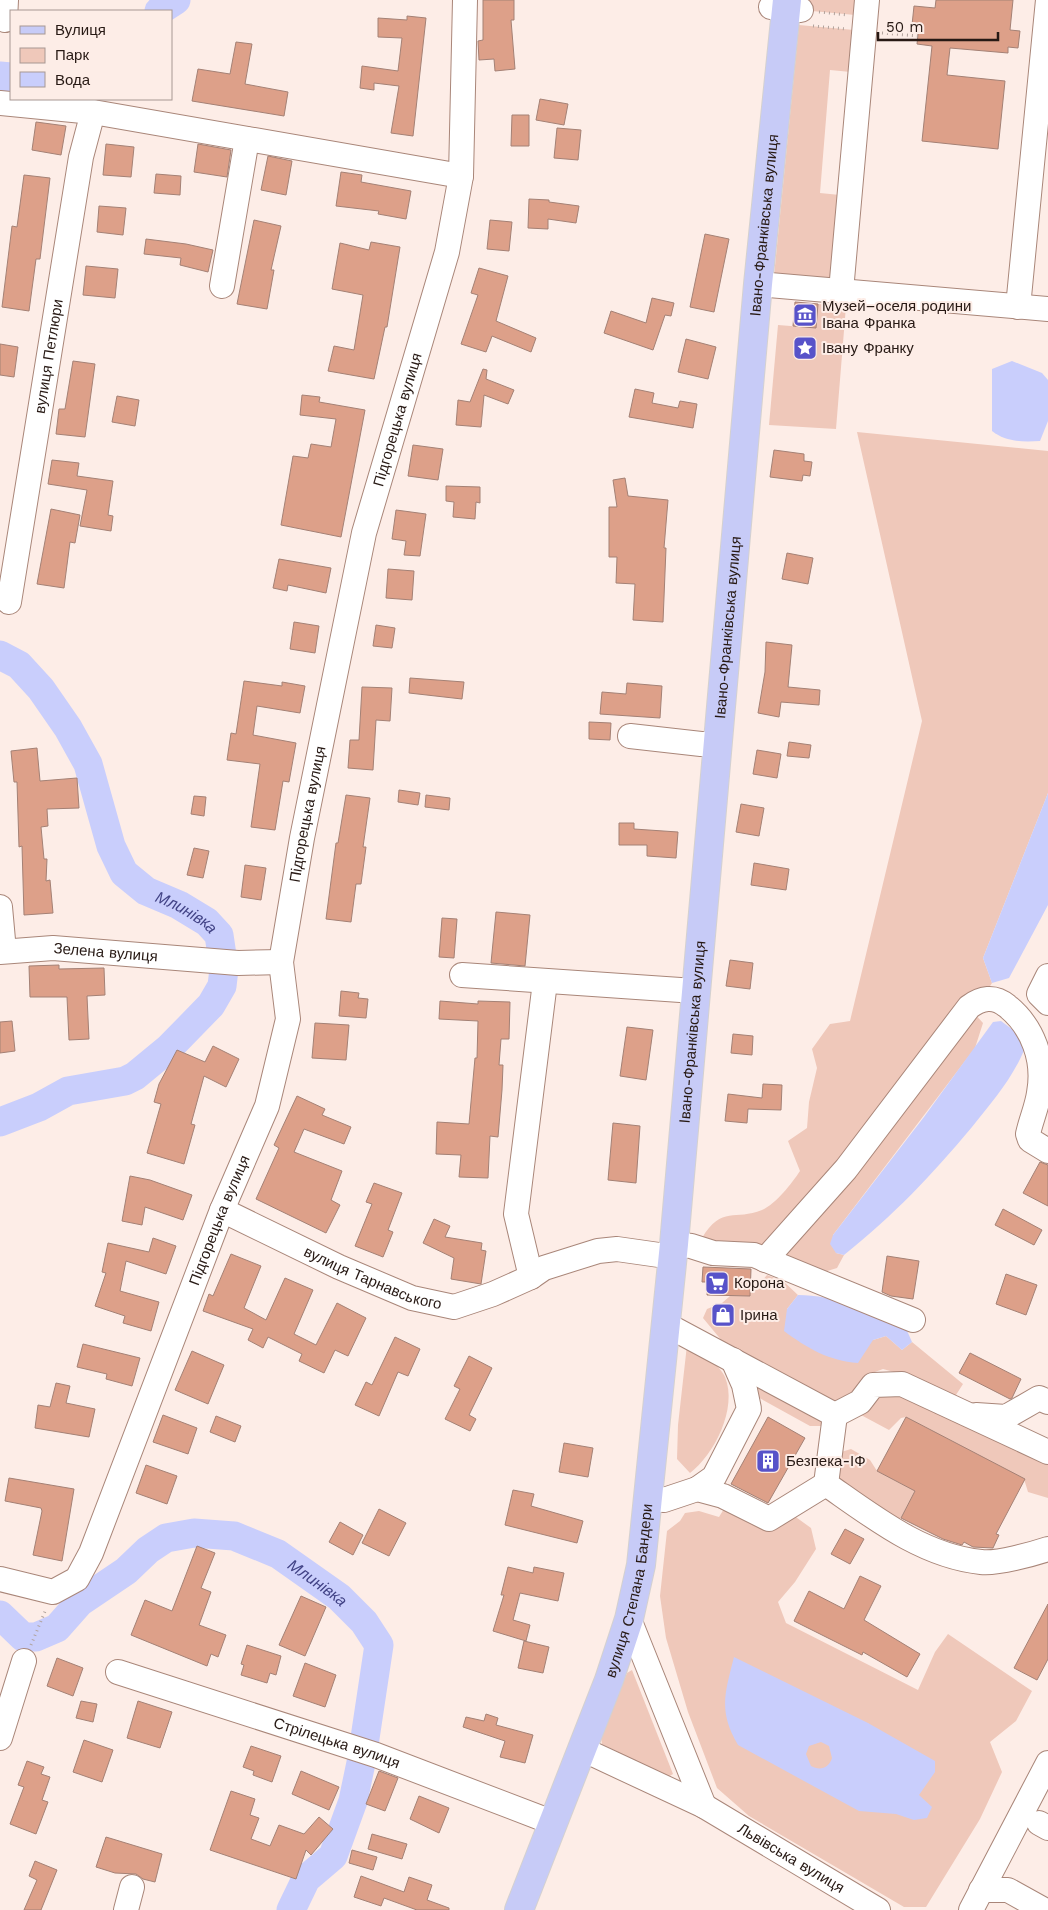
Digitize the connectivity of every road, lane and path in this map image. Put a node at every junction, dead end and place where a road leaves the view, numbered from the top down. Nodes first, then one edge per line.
1 (464, 0) edge
2 (1048, 0) edge
3 (786, 6) edge
4 (867, 8) edge
5 (0, 103) edge
6 (93, 112) junction
7 (247, 139) junction
8 (461, 176) junction
9 (758, 284) junction
10 (222, 286) dead end
11 (841, 292) junction
12 (1018, 307) junction
13 (1048, 310) edge
14 (9, 602) dead end
15 (630, 736) dead end
16 (719, 744) junction
17 (0, 907) edge
18 (2, 952) edge
19 (281, 962) junction
20 (462, 975) dead end
21 (1048, 976) edge
22 (545, 982) junction
23 (695, 991) junction
24 (1048, 1003) edge
25 (1043, 1148) edge
26 (222, 1210) junction
27 (673, 1251) junction
28 (765, 1260) junction
29 (530, 1277) junction
30 (913, 1320) dead end
31 (666, 1324) junction
32 (733, 1360) junction
33 (1048, 1402) edge
34 (967, 1414) junction
35 (835, 1415) junction
36 (1048, 1452) edge
37 (826, 1484) junction
38 (697, 1490) junction
39 (648, 1499) junction
40 (1048, 1549) edge
41 (0, 1578) edge
42 (49, 1601) junction
43 (629, 1619) junction
44 (24, 1661) joint
45 (118, 1672) dead end
46 (1, 1728) edge
47 (582, 1749) junction
48 (1048, 1763) edge
49 (704, 1806) junction
50 (554, 1823) junction
51 (132, 1886) dead end
52 (976, 1900) edge
53 (126, 1910) edge
54 (520, 1910) edge
55 (878, 1910) edge
56 (1044, 1910) edge

1 - 8 street, Підгорецька вулиця
2 - 12 street
3 - 4 path
3 - 9 main road, Івано-Франківська вулиця
4 - 11 street
5 - 6 street
6 - 7 street
6 - 14 street, вулиця Петлюри
7 - 8 street
7 - 10 street
8 - 19 street, Підгорецька вулиця
9 - 11 street
9 - 16 main road, Івано-Франківська вулиця
11 - 12 street
12 - 13 street
15 - 16 street
16 - 23 main road, Івано-Франківська вулиця
17 - 18 street
18 - 19 street, Зелена вулиця
19 - 26 street, Підгорецька вулиця
20 - 22 street
21 - 24 street
22 - 23 street
22 - 29 street
23 - 27 main road, Івано-Франківська вулиця
25 - 28 street
26 - 29 street, вулиця Тарнавського
26 - 42 street, Підгорецька вулиця
27 - 28 street, вулиця Тарнавського
27 - 29 street, вулиця Тарнавського
27 - 31 main road, вулиця Степана Бандери
28 - 30 street, вулиця Тарнавського
31 - 32 street
31 - 39 main road, вулиця Степана Бандери
32 - 35 street
32 - 38 street
33 - 34 street
34 - 35 street
34 - 36 street
35 - 37 street
37 - 38 street
37 - 40 street
38 - 39 street
39 - 43 main road, вулиця Степана Бандери
41 - 42 street
42 - 44 path
43 - 47 main road, вулиця Степана Бандери
43 - 49 street
44 - 46 street
45 - 50 street, Стрілецька вулиця
47 - 49 street, Львівська вулиця
47 - 50 main road, вулиця Степана Бандери
48 - 52 street
49 - 55 street, Львівська вулиця
50 - 54 main road, вулиця Степана Бандери
51 - 53 street
52 - 56 street

